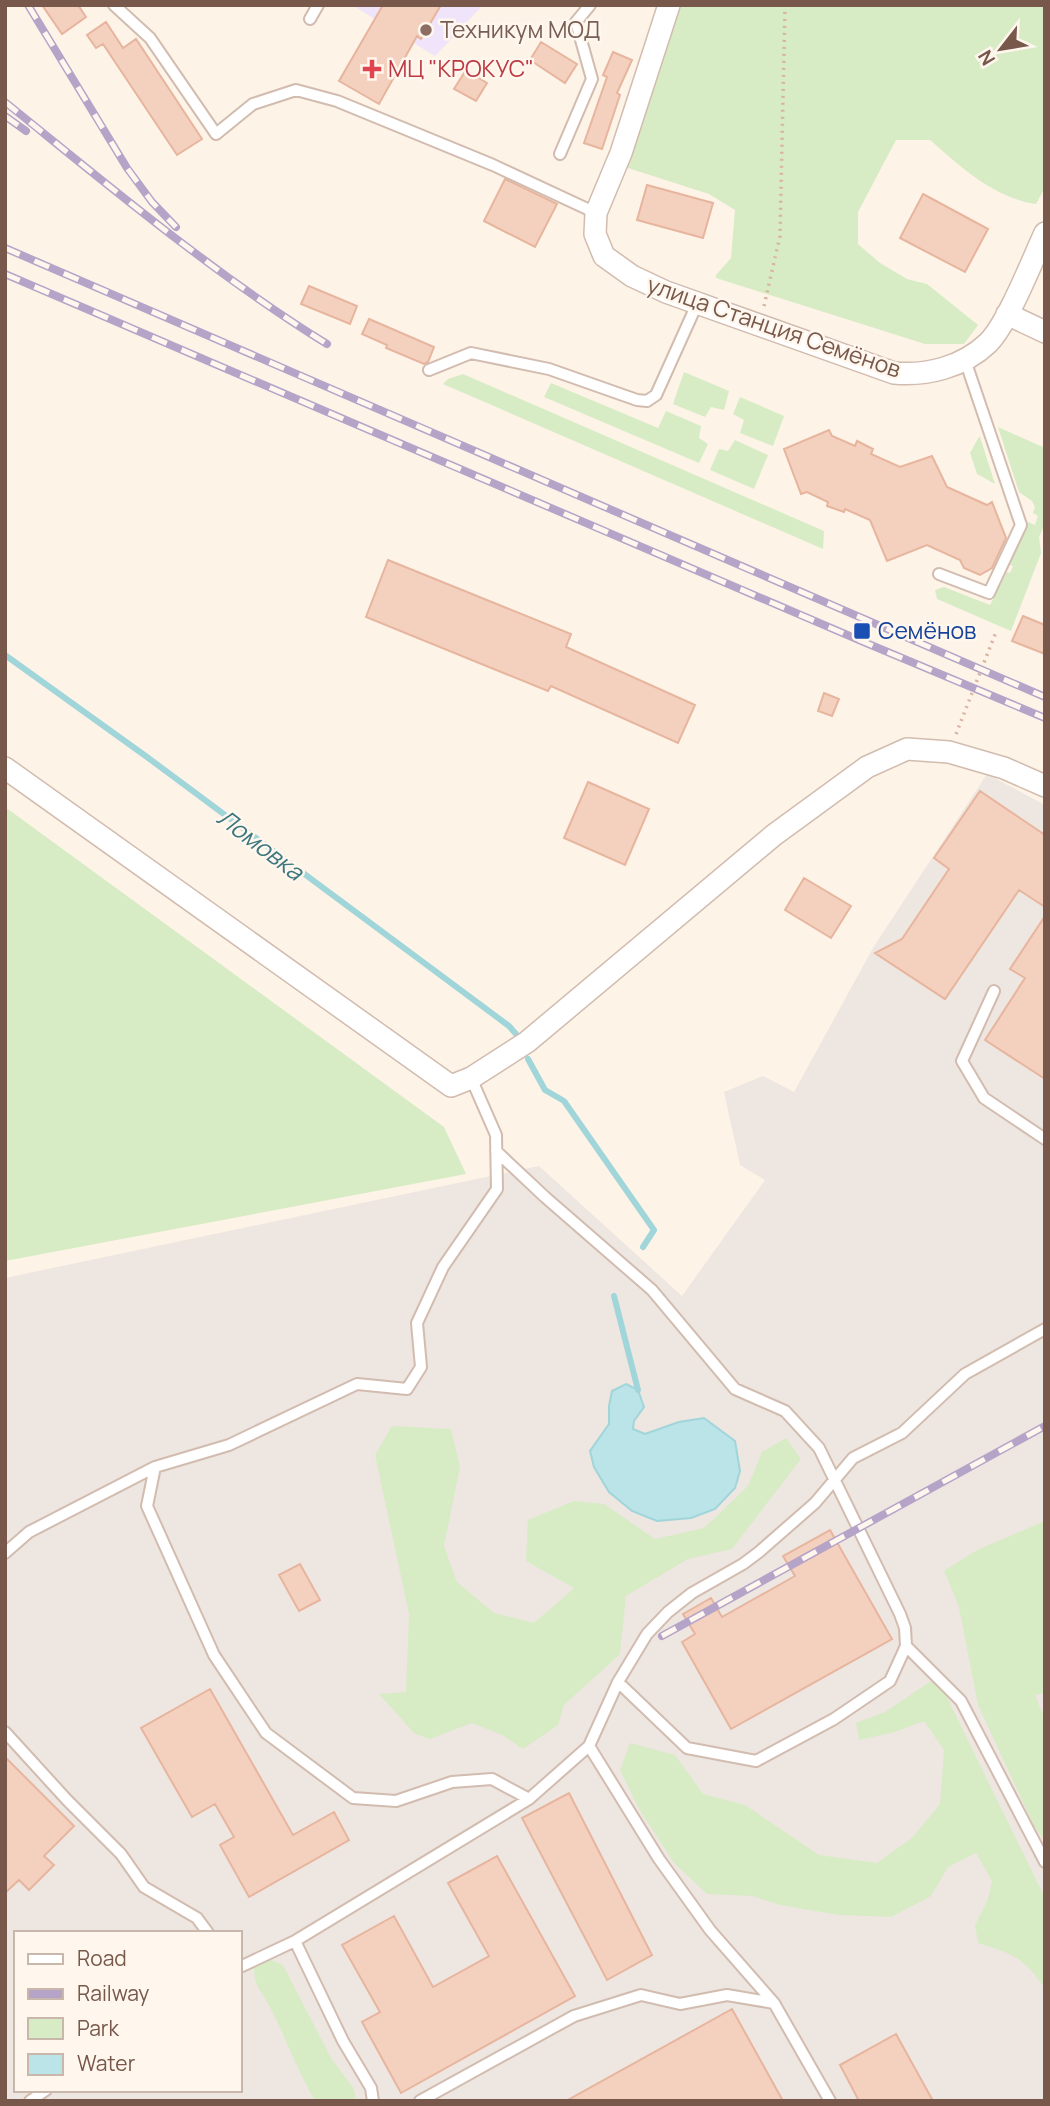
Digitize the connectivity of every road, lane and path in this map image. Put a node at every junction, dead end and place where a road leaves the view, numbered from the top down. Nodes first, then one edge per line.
1 (114, 5) edge
2 (318, 5) edge
3 (590, 5) edge
4 (669, 5) edge
5 (785, 5) edge
6 (310, 19) dead end
7 (560, 154) dead end
8 (596, 213) junction
9 (1045, 233) edge
10 (697, 304) junction
11 (1007, 314) junction
12 (759, 327) junction
13 (1045, 332) edge
14 (965, 360) junction
15 (429, 370) dead end
16 (939, 575) dead end
17 (996, 632) dead end
18 (949, 752) junction
19 (5, 768) edge
20 (1045, 786) edge
21 (994, 991) dead end
22 (471, 1079) junction
23 (1045, 1139) edge
24 (496, 1151) junction
25 (1045, 1329) edge
26 (155, 1468) junction
27 (835, 1481) junction
28 (5, 1553) edge
29 (906, 1646) junction
30 (618, 1682) junction
31 (5, 1732) edge
32 (589, 1746) junction
33 (528, 1800) junction
34 (1045, 1862) edge
35 (207, 1931) edge
36 (295, 1941) junction
37 (242, 1966) edge
38 (774, 2003) junction
39 (373, 2101) edge
40 (420, 2101) edge
41 (830, 2101) edge

1 - 8 lane
2 - 6 lane
3 - 7 lane
4 - 8 street
5 - 12 path
8 - 10 street, улица Станция Семёнов
9 - 11 street
10 - 12 street, улица Станция Семёнов
10 - 15 lane
11 - 13 street
11 - 14 street, улица Станция Семёнов
12 - 14 street, улица Станция Семёнов
14 - 16 lane
17 - 18 path
18 - 20 street
18 - 22 street
19 - 22 street
21 - 23 lane
22 - 24 lane
24 - 26 lane
24 - 27 lane
25 - 27 lane
26 - 28 lane
26 - 33 lane
27 - 29 lane
27 - 30 lane
29 - 30 lane
29 - 34 lane
30 - 32 lane
31 - 35 lane
32 - 33 lane
32 - 38 lane
33 - 36 lane
36 - 37 lane
36 - 39 lane
38 - 40 lane
38 - 41 lane

